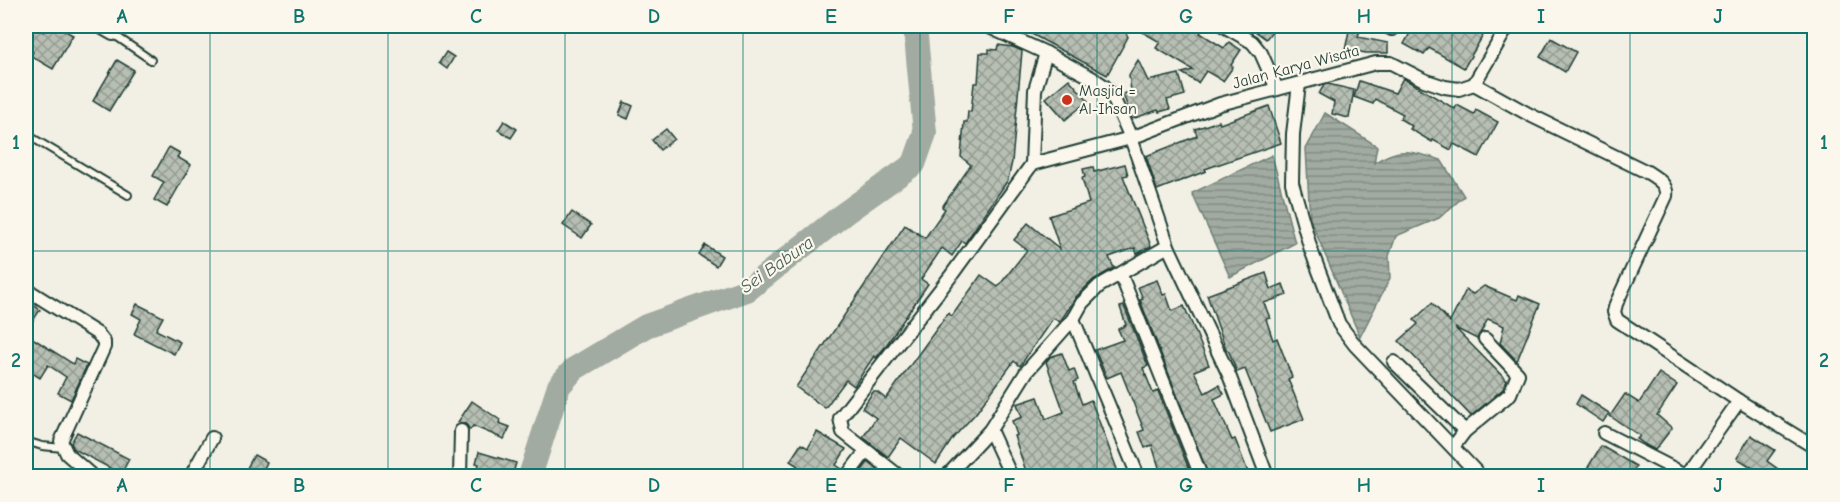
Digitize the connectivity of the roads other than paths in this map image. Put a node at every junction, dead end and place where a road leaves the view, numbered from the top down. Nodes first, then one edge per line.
1 (99, 26) edge
2 (987, 26) edge
3 (1224, 26) edge
4 (1386, 26) edge
5 (1396, 26) edge
6 (1508, 26) edge
7 (116, 30) edge
8 (1046, 53) junction
9 (151, 60) dead end
10 (1299, 84) junction
11 (1474, 84) junction
12 (1276, 89) junction
13 (26, 134) edge
14 (1131, 138) junction
15 (1032, 164) junction
16 (128, 195) dead end
17 (1168, 246) junction
18 (1121, 275) junction
19 (26, 289) edge
20 (1073, 320) junction
21 (1485, 339) dead end
22 (1394, 362) dead end
23 (1739, 401) junction
24 (990, 430) junction
25 (461, 431) dead end
26 (1465, 431) junction
27 (1604, 433) dead end
28 (212, 438) dead end
29 (26, 441) edge
30 (1452, 447) junction
31 (1815, 447) edge
32 (63, 448) junction
33 (866, 451) junction
34 (1687, 476) edge
35 (92, 477) edge
36 (191, 477) edge
37 (460, 477) edge
38 (847, 477) edge
39 (899, 477) edge
40 (947, 477) edge
41 (1011, 477) edge
42 (1138, 477) edge
43 (1202, 477) edge
44 (1267, 477) edge
45 (1480, 477) edge

1 - 7 street
2 - 8 street
3 - 12 street
4 - 5 street
6 - 11 street
7 - 9 lane
8 - 14 street
8 - 15 street
10 - 11 street, Jalan Karya Wisata
10 - 12 street, Jalan Karya Wisata
10 - 30 street
11 - 23 street
12 - 14 street, Jalan Karya Wisata
13 - 16 lane
14 - 15 street, Jalan Karya Wisata
14 - 17 street
15 - 33 street
17 - 18 street
17 - 44 street
18 - 20 street
18 - 43 street
19 - 32 street
20 - 24 street
20 - 42 street
21 - 26 street
22 - 26 street
23 - 31 street
23 - 34 street
24 - 40 street
24 - 41 street
25 - 37 street
26 - 30 street
27 - 34 street
28 - 36 street
29 - 32 lane
30 - 45 street
32 - 35 street
33 - 38 street
33 - 39 street

